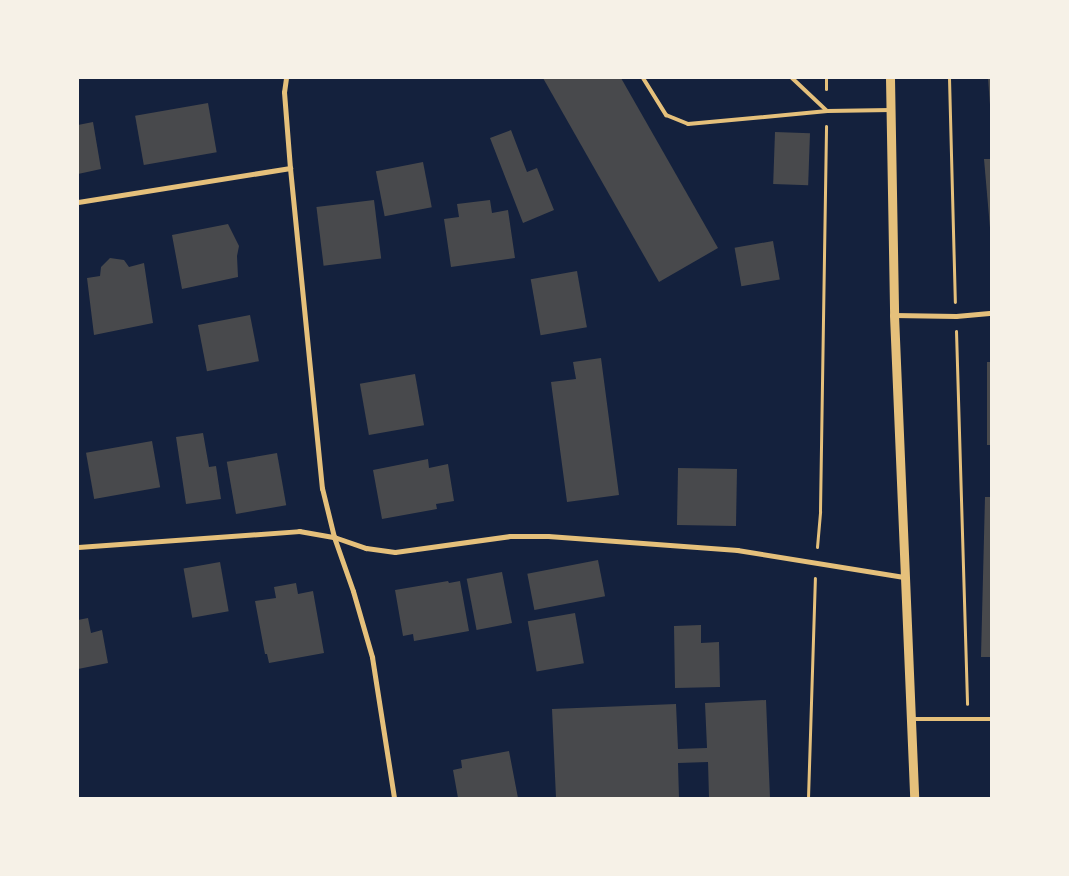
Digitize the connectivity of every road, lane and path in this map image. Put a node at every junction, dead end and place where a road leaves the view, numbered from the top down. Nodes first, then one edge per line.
1 (286, 78) edge
2 (643, 78) edge
3 (792, 78) edge
4 (826, 78) edge
5 (890, 78) edge
6 (949, 78) edge
7 (891, 110) junction
8 (826, 111) junction
9 (290, 168) junction
10 (78, 202) edge
11 (992, 313) edge
12 (894, 315) junction
13 (956, 316) junction
14 (334, 537) junction
15 (78, 547) edge
16 (816, 561) junction
17 (904, 577) junction
18 (909, 719) junction
19 (967, 719) junction
20 (992, 719) edge
21 (394, 798) edge
22 (808, 798) edge
23 (914, 798) edge

1 - 9 street
2 - 8 lane
3 - 8 lane
4 - 8 path
5 - 7 street
6 - 13 path
7 - 8 lane
7 - 12 street
8 - 16 path
9 - 10 street
9 - 14 street
11 - 13 street
12 - 13 street
12 - 17 street
13 - 19 path
14 - 15 street
14 - 16 street
14 - 21 street
16 - 17 street
16 - 22 path
17 - 18 street
18 - 19 lane
18 - 23 street
19 - 20 lane

